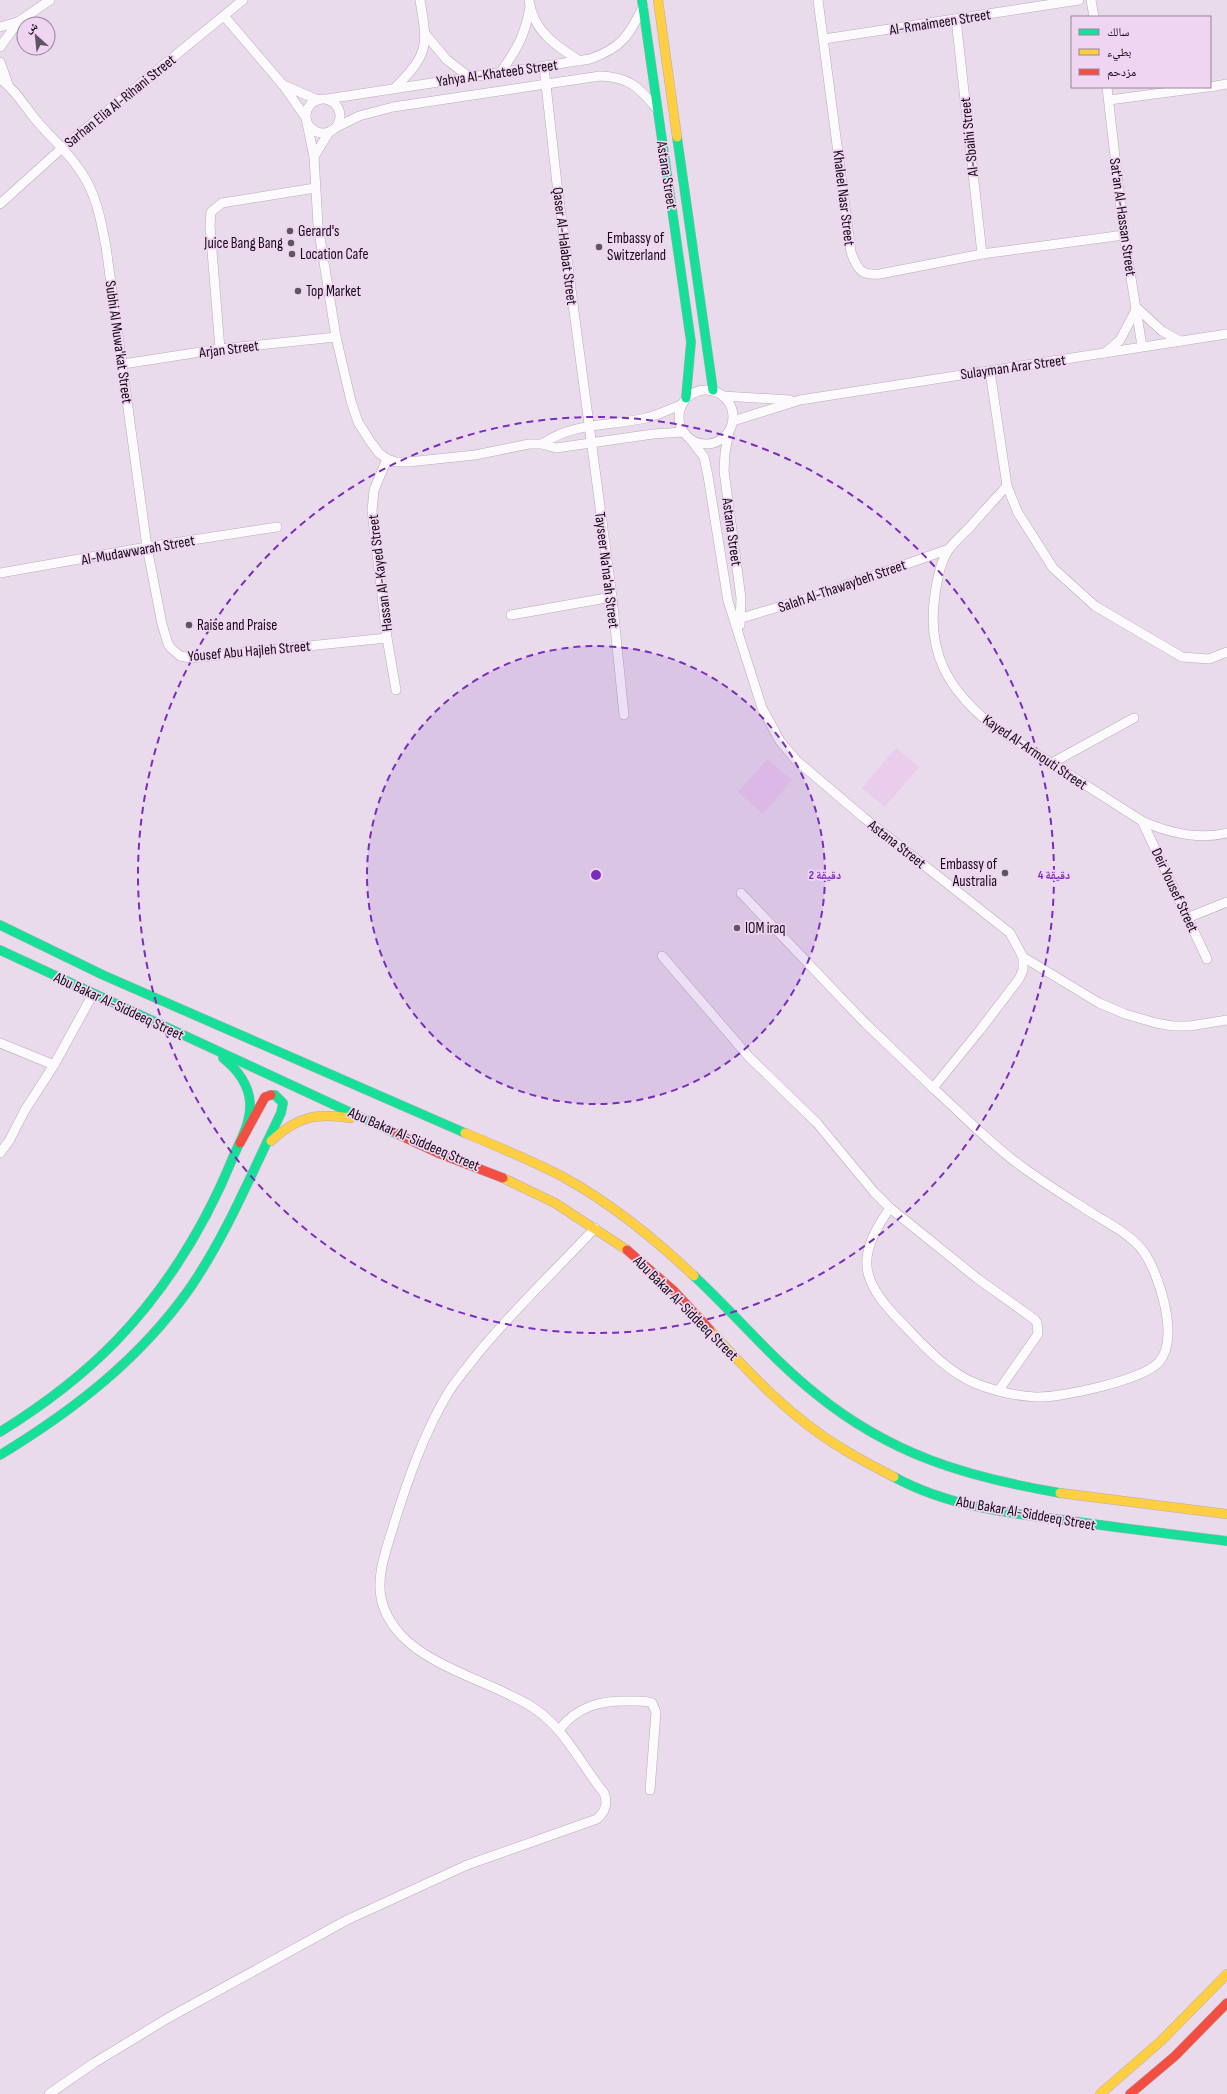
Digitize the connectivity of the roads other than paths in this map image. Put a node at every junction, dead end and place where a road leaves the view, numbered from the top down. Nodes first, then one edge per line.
1 (50, 0) edge
2 (243, 0) edge
3 (420, 0) edge
4 (658, 0) edge
5 (818, 0) edge
6 (1079, 0) edge
7 (1091, 0) edge
8 (529, 3) edge
9 (642, 4) edge
10 (27, 16) edge
11 (224, 16) junction
12 (1094, 16) edge
13 (956, 19) junction
14 (16, 23) edge
15 (16, 25) edge
16 (0, 27) edge
17 (426, 35) junction
18 (824, 39) junction
19 (0, 46) edge
20 (580, 61) junction
21 (0, 62) edge
22 (544, 66) junction
23 (501, 72) junction
24 (468, 76) junction
25 (0, 79) edge
26 (546, 83) junction
27 (8, 84) junction
28 (1227, 84) edge
29 (283, 85) junction
30 (1211, 87) edge
31 (394, 88) junction
32 (1106, 88) edge
33 (1199, 88) edge
34 (322, 99) junction
35 (1109, 100) junction
36 (657, 109) junction
37 (306, 120) junction
38 (332, 130) junction
39 (62, 148) junction
40 (314, 156) junction
41 (315, 188) junction
42 (0, 204) edge
43 (1124, 235) junction
44 (982, 254) junction
45 (1136, 308) junction
46 (1227, 334) edge
47 (336, 337) junction
48 (1180, 341) junction
49 (1142, 346) junction
50 (220, 349) junction
51 (1105, 353) junction
52 (123, 364) junction
53 (990, 370) junction
54 (714, 390) junction
55 (723, 396) junction
56 (800, 400) junction
57 (684, 401) junction
58 (733, 421) junction
59 (589, 426) junction
60 (729, 431) junction
61 (683, 432) junction
62 (691, 440) junction
63 (542, 444) junction
64 (591, 444) junction
65 (387, 459) junction
66 (1007, 486) junction
67 (277, 527) dead end
68 (146, 547) junction
69 (949, 549) junction
70 (0, 573) edge
71 (612, 597) junction
72 (511, 615) dead end
73 (738, 620) junction
74 (387, 638) junction
75 (1224, 654) edge
76 (396, 690) dead end
77 (624, 715) dead end
78 (1134, 718) dead end
79 (1050, 764) junction
80 (1142, 821) junction
81 (1227, 833) edge
82 (741, 893) dead end
83 (1227, 902) edge
84 (1187, 918) junction
85 (0, 925) edge
86 (0, 950) edge
87 (662, 956) dead end
88 (1022, 957) junction
89 (1207, 959) dead end
90 (93, 994) junction
91 (1227, 1020) edge
92 (0, 1043) edge
93 (210, 1047) junction
94 (54, 1065) junction
95 (933, 1088) junction
96 (366, 1120) junction
97 (240, 1143) junction
98 (262, 1151) junction
99 (0, 1152) edge
100 (890, 1208) junction
101 (595, 1228) junction
102 (998, 1390) junction
103 (0, 1432) edge
104 (0, 1455) edge
105 (1227, 1514) edge
106 (1227, 1541) edge
107 (559, 1730) junction
108 (650, 1790) dead end
109 (1227, 1974) edge
110 (1227, 2003) edge
111 (49, 2094) edge
112 (1100, 2094) edge
113 (1130, 2094) edge

1 - 10 street
2 - 11 street, Sarhan Elia Al-Rihani Street
3 - 17 street
4 - 54 main road, Astana Street
5 - 18 street, Khaleel Nasr Street
6 - 13 street, Al-Rmaimeen Street
7 - 12 street
8 - 20 street
8 - 23 street
9 - 20 street, Yahya Al-Khateeb Street
9 - 36 main road, Astana Street
11 - 29 street
11 - 39 street, Sarhan Elia Al-Rihani Street
13 - 18 street, Al-Rmaimeen Street
13 - 44 street, Al-Sbaihi Street
14 - 16 street
15 - 19 street
17 - 24 street
17 - 31 street
18 - 44 street, Khaleel Nasr Street
20 - 22 street, Yahya Al-Khateeb Street
21 - 27 street
22 - 23 street, Yahya Al-Khateeb Street
22 - 26 street, Qaser Al-Halabat Street
23 - 24 street, Yahya Al-Khateeb Street
24 - 31 street, Yahya Al-Khateeb Street
25 - 27 street
26 - 36 street, Yahya Al-Khateeb Street
26 - 38 street, Yahya Al-Khateeb Street
26 - 59 street, Qaser Al-Halabat Street
27 - 39 street, Subhi Al Muwa'kat Street
28 - 30 street
29 - 34 street
29 - 37 street
31 - 34 street, Yahya Al-Khateeb Street
32 - 35 street, Sat'an Al-Hassan Street
33 - 35 street
34 - 37 street
34 - 38 street
35 - 43 street, Sat'an Al-Hassan Street
36 - 57 main road, Astana Street
37 - 38 street
37 - 40 street
38 - 40 street
39 - 42 street, Sarhan Elia Al-Rihani Street
39 - 52 street, Subhi Al Muwa'kat Street
40 - 41 street
41 - 47 street
41 - 50 street
43 - 44 street, Khaleel Nasr Street
43 - 45 street, Sat'an Al-Hassan Street
45 - 48 street
45 - 49 street, Sat'an Al-Hassan Street
45 - 51 street
46 - 48 street, Sulayman Arar Street
47 - 50 street, Arjan Street
47 - 65 street
48 - 49 street, Sulayman Arar Street
49 - 51 street, Sulayman Arar Street
50 - 52 street, Arjan Street
51 - 53 street, Sulayman Arar Street
52 - 68 street, Subhi Al Muwa'kat Street
53 - 56 street, Sulayman Arar Street
53 - 66 street
54 - 55 street
54 - 57 street
55 - 56 street, Sulayman Arar Street
55 - 58 street
56 - 58 street, Sulayman Arar Street
57 - 59 street
57 - 61 street
58 - 60 street
59 - 63 street
59 - 64 street, Tayseer Na'na'ah Street
60 - 62 street
60 - 73 street, Astana Street
61 - 62 street
61 - 64 street
62 - 73 street, Astana Street
63 - 64 street
63 - 65 street
64 - 71 street, Tayseer Na'na'ah Street
65 - 74 street, Hassan Al-Kayed Street
66 - 69 street, Kayed Al-Armouti Street
66 - 75 street
67 - 68 street, Al-Mudawwarah Street
68 - 70 street, Al-Mudawwarah Street
68 - 74 street, Yousef Abu Hajleh Street
69 - 73 street, Salah Al-Thawaybeh Street
69 - 79 street, Kayed Al-Armouti Street
71 - 72 street
71 - 77 street, Tayseer Na'na'ah Street
73 - 88 street, Astana Street
74 - 76 street, Hassan Al-Kayed Street
78 - 79 street
79 - 80 street, Kayed Al-Armouti Street
80 - 81 street, Kayed Al-Armouti Street
80 - 84 street, Deir Yousef Street
82 - 95 street
83 - 84 street
84 - 89 street, Deir Yousef Street
85 - 105 main road, Abu Bakar Al-Siddeeq Street
86 - 90 main road, Abu Bakar Al-Siddeeq Street
87 - 100 street
88 - 91 street
88 - 95 street
90 - 93 main road, Abu Bakar Al-Siddeeq Street
90 - 94 street
92 - 94 street
93 - 96 main road, Abu Bakar Al-Siddeeq Street
93 - 97 main road
94 - 99 street
95 - 102 street
96 - 98 main road
96 - 101 main road, Abu Bakar Al-Siddeeq Street
97 - 98 main road
97 - 103 main road
98 - 104 main road
100 - 102 street
100 - 102 street
101 - 106 main road, Abu Bakar Al-Siddeeq Street
101 - 107 street
107 - 108 street
107 - 111 street
109 - 112 main road
110 - 113 main road

